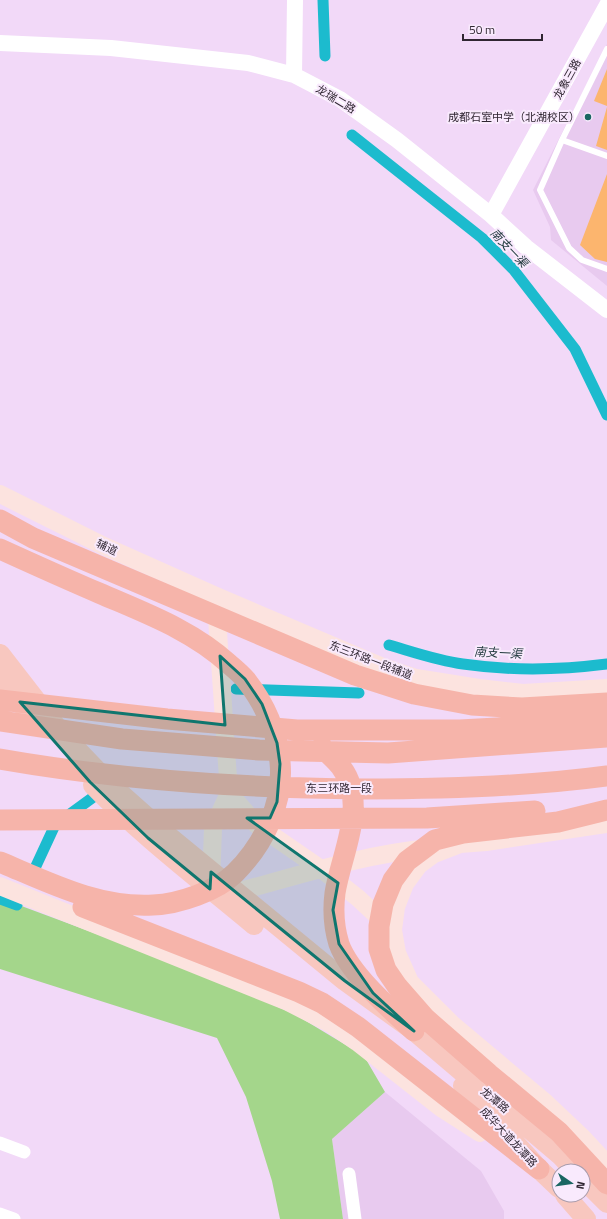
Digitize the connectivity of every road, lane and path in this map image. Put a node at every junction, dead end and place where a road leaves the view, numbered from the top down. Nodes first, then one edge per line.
1 (295, 0) edge
2 (607, 5) edge
3 (0, 43) edge
4 (607, 49) edge
5 (294, 75) junction
6 (562, 140) junction
7 (607, 156) edge
8 (491, 215) junction
9 (607, 269) edge
10 (607, 310) edge
11 (4, 502) edge
12 (0, 520) edge
13 (0, 549) edge
14 (216, 596) junction
15 (0, 654) edge
16 (0, 677) edge
17 (607, 688) edge
18 (0, 700) edge
19 (607, 703) edge
20 (607, 719) edge
21 (0, 721) edge
22 (296, 730) junction
23 (607, 737) edge
24 (0, 759) edge
25 (607, 776) edge
26 (229, 792) junction
27 (607, 803) edge
28 (607, 810) edge
29 (0, 820) edge
30 (607, 824) edge
31 (460, 844) junction
32 (0, 862) edge
33 (321, 870) junction
34 (0, 874) edge
35 (0, 886) edge
36 (210, 900) junction
37 (81, 919) junction
38 (393, 930) junction
39 (414, 1031) junction
40 (454, 1090) junction
41 (0, 1143) edge
42 (24, 1152) dead end
43 (568, 1163) edge
44 (607, 1164) edge
45 (539, 1169) junction
46 (349, 1174) dead end
47 (551, 1180) edge
48 (591, 1185) edge
49 (606, 1196) edge
50 (572, 1203) edge
51 (0, 1214) edge
52 (14, 1219) edge
53 (355, 1219) edge
54 (586, 1219) edge

1 - 5 street
2 - 8 street, 龙象三路
3 - 5 street, 龙瑞二路
4 - 6 lane
5 - 8 street, 龙瑞二路
6 - 7 lane
6 - 9 lane
8 - 10 street, 龙瑞二路
11 - 14 main road, 辅道
12 - 19 highway
13 - 32 highway
14 - 17 main road, 东三环路一段辅道
14 - 26 main road
15 - 39 main road, 龙潭路
16 - 40 main road
18 - 22 highway
20 - 22 highway
21 - 23 highway
22 - 39 highway
24 - 25 highway, 东三环路一段
26 - 33 main road
26 - 36 main road
27 - 29 highway
28 - 49 highway
30 - 31 main road
31 - 33 main road
31 - 38 main road
33 - 36 main road
33 - 38 main road
34 - 40 highway
35 - 37 main road
36 - 37 main road
37 - 45 main road
38 - 44 main road
39 - 43 main road, 龙潭路
40 - 45 highway
41 - 42 street
45 - 47 main road, 成华大道龙潭路
46 - 53 street
48 - 49 main road
50 - 54 main road
51 - 52 street

